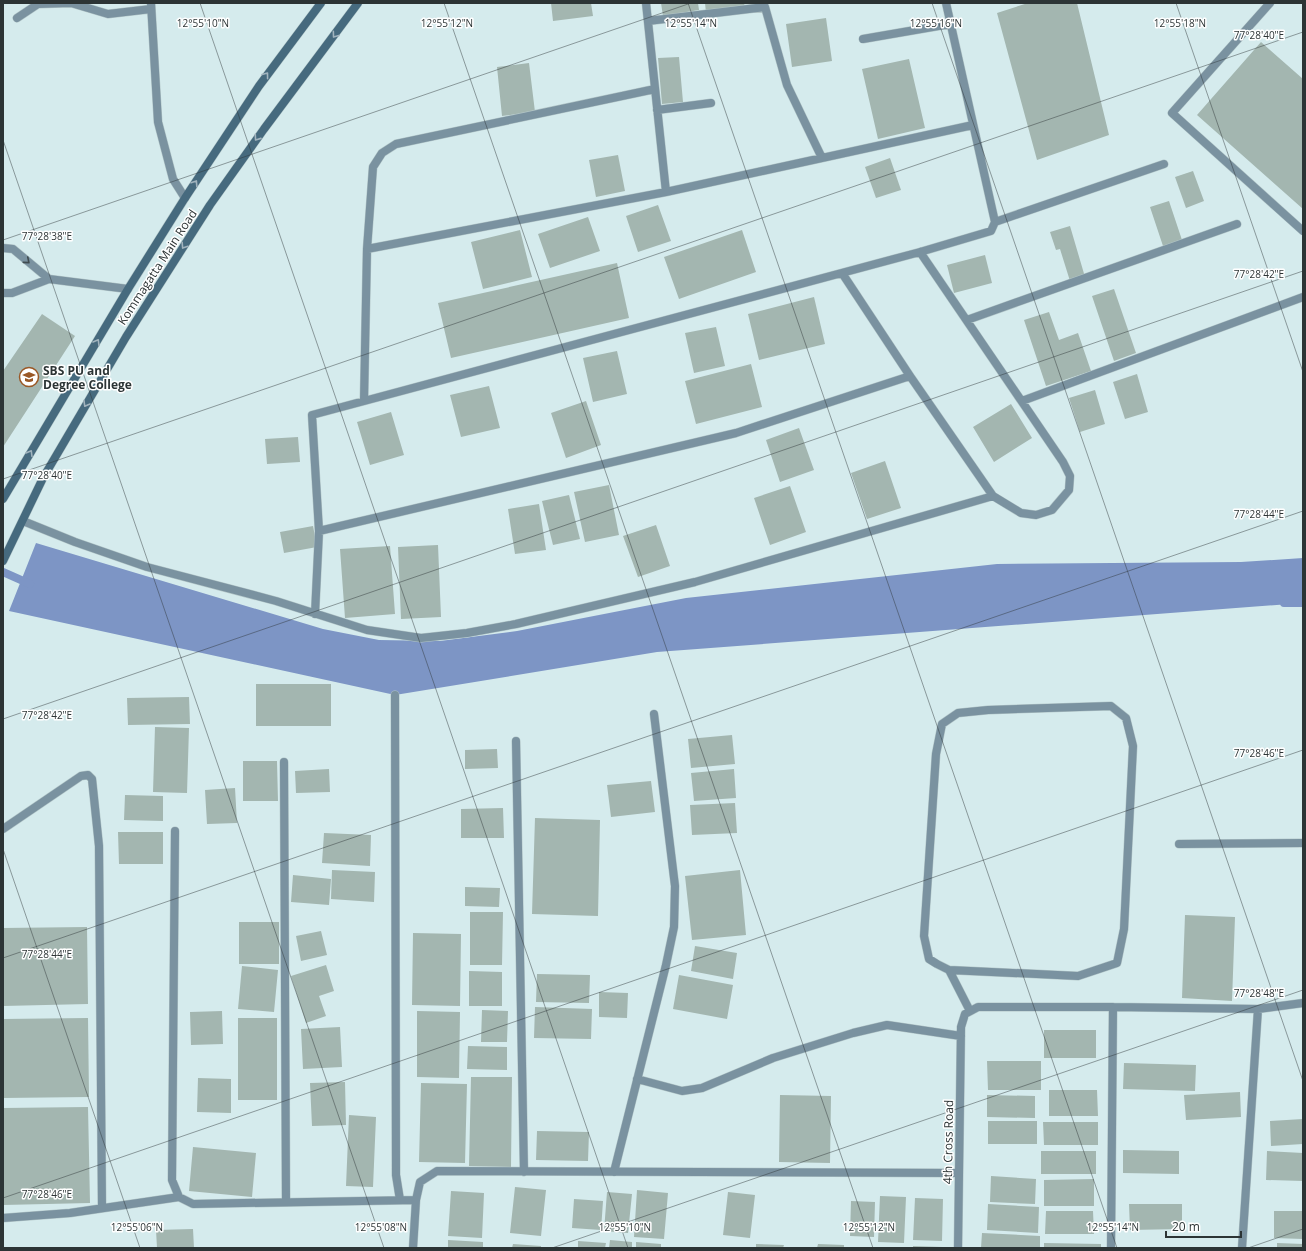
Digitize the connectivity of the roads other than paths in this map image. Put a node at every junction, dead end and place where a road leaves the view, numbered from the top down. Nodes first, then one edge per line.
1 (321, 3) edge
2 (358, 3) edge
3 (646, 3) edge
4 (946, 3) edge
5 (1270, 3) edge
6 (151, 6) edge
7 (17, 18) dead end
8 (648, 21) junction
9 (950, 24) junction
10 (864, 39) dead end
11 (656, 89) junction
12 (711, 103) dead end
13 (657, 110) junction
14 (973, 125) junction
15 (822, 158) junction
16 (1164, 164) dead end
17 (666, 192) junction
18 (185, 198) junction
19 (995, 222) junction
20 (1237, 224) dead end
21 (1303, 231) edge
22 (3, 248) edge
23 (367, 249) junction
24 (920, 252) junction
25 (842, 273) junction
26 (48, 279) junction
27 (128, 289) junction
28 (3, 292) edge
29 (1303, 297) edge
30 (967, 320) junction
31 (910, 376) junction
32 (364, 401) junction
33 (1022, 401) junction
34 (993, 496) junction
35 (3, 499) edge
36 (23, 521) junction
37 (319, 532) junction
38 (3, 561) edge
39 (315, 614) junction
40 (395, 695) dead end
41 (654, 714) dead end
42 (516, 741) dead end
43 (284, 762) dead end
44 (3, 829) edge
45 (175, 831) dead end
46 (1303, 843) edge
47 (1179, 844) dead end
48 (949, 970) junction
49 (1303, 1003) edge
50 (1113, 1007) junction
51 (1258, 1009) junction
52 (970, 1011) junction
53 (961, 1036) junction
54 (637, 1079) junction
55 (524, 1172) junction
56 (614, 1172) junction
57 (959, 1173) junction
58 (179, 1197) junction
59 (400, 1200) junction
60 (416, 1200) junction
61 (286, 1202) junction
62 (102, 1208) junction
63 (3, 1218) edge
64 (413, 1248) edge
65 (958, 1248) edge
66 (1111, 1248) edge
67 (1242, 1248) edge

18 -> 1 main road, Kommagatta Main Road
2 -> 36 main road, Kommagatta Main Road
3 - 8 street
4 - 9 street
5 - 21 street
6 - 7 street
6 - 18 street
8 - 11 street
8 - 15 street
9 - 10 street
9 - 14 street
11 - 13 street
11 - 23 street
12 - 13 street
13 - 17 street
14 - 15 street
14 - 19 street
15 - 17 street
16 - 19 street
17 - 23 street
18 - 27 main road, Kommagatta Main Road
19 - 24 street
20 - 30 street
22 -> 26 street
23 - 32 street
24 - 25 street
24 - 30 street
25 - 31 street
25 - 32 street
26 - 27 street
26 - 28 street
35 -> 27 main road, Kommagatta Main Road
29 - 33 street
30 - 33 street
31 - 34 street
31 - 37 street
32 - 37 street
33 - 34 street
34 - 39 street
36 - 38 main road, Kommagatta Main Road
36 - 39 street
37 - 39 street
40 - 59 street
41 - 54 street
42 - 55 street
43 - 61 street
44 - 62 street
45 - 58 street
46 - 47 street
48 - 48 street
48 - 52 street
49 - 51 street
50 - 51 street
50 - 52 street
50 - 66 street
51 - 67 street
52 - 53 street, 4th Cross Road
53 - 54 street
53 - 57 street, 4th Cross Road
54 - 56 street
55 - 56 street
55 - 60 street
56 - 57 street
57 - 65 street, 4th Cross Road
58 - 61 street
58 - 62 street
59 - 60 street
59 - 61 street
60 - 64 street
62 - 63 street

